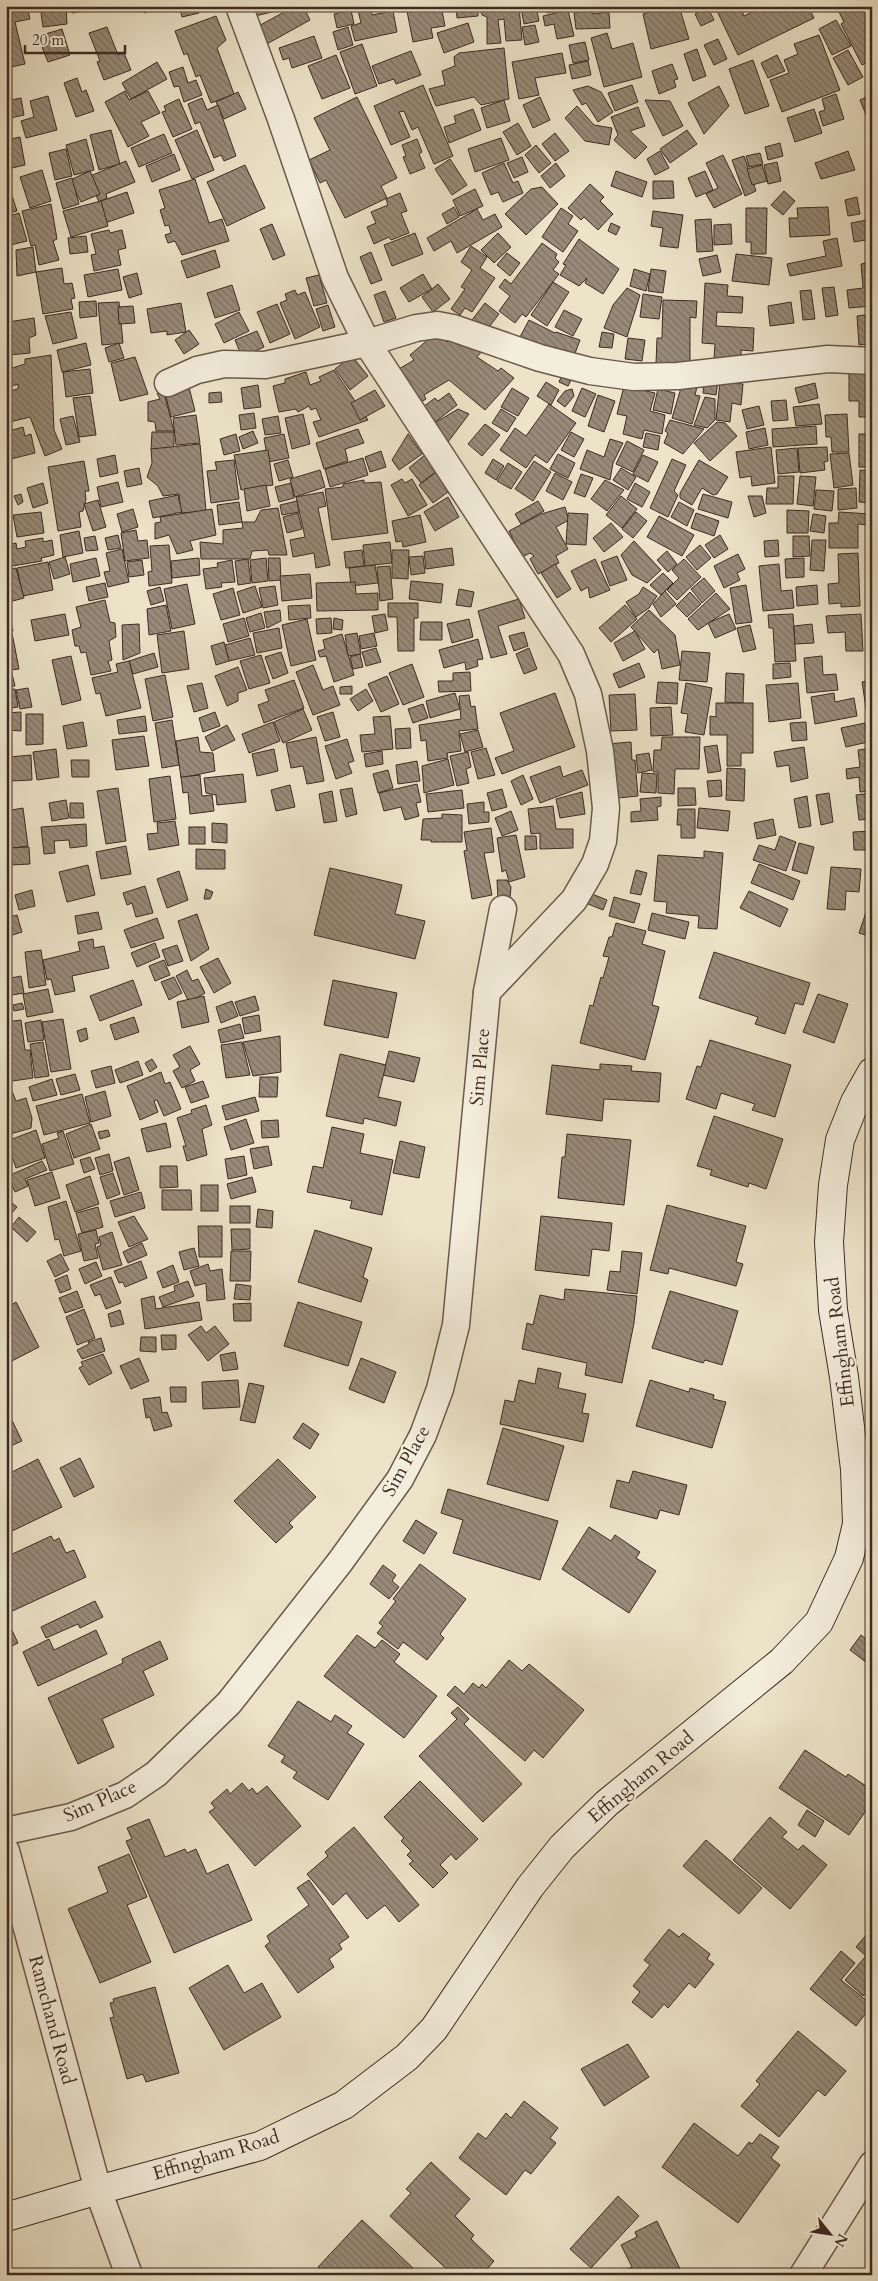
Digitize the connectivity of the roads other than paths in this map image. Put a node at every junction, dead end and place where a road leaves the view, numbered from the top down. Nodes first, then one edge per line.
1 (239, 6) edge
2 (368, 343) junction
3 (872, 361) edge
4 (168, 382) dead end
5 (503, 910) dead end
6 (487, 992) junction
7 (872, 1072) edge
8 (6, 1831) edge
9 (6, 1851) edge
10 (872, 2165) edge
11 (98, 2190) junction
12 (6, 2217) edge
13 (129, 2275) edge
14 (803, 2275) edge

1 - 2 street
2 - 3 street
2 - 4 street
2 - 6 street
5 - 6 street, Sim Place
6 - 8 street, Sim Place
7 - 11 street, Effingham Road
9 - 11 street, Ramchand Road
10 - 14 street
11 - 12 street, Effingham Road
11 - 13 street, Ramchand Road

